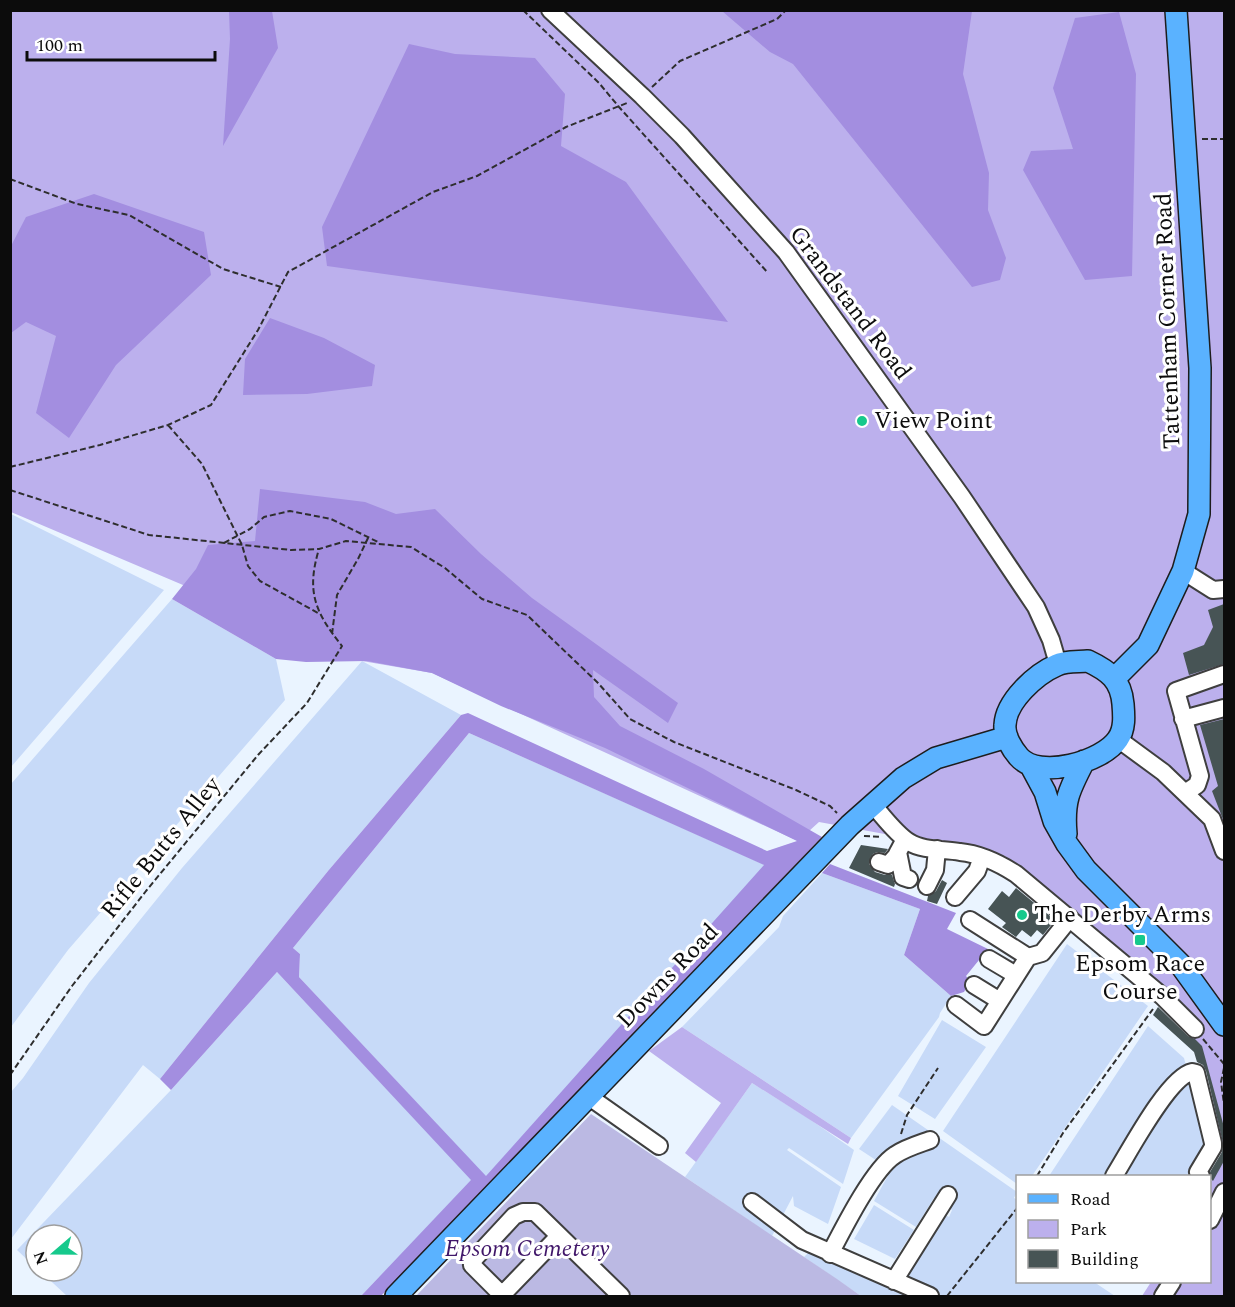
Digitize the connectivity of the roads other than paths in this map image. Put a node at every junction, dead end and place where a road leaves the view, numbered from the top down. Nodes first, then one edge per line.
1 (550, 10) edge
2 (1176, 10) edge
3 (1183, 572) junction
4 (1224, 589) edge
5 (1058, 664) junction
6 (1224, 674) edge
7 (1115, 678) junction
8 (1224, 708) edge
9 (1183, 719) junction
10 (1007, 737) junction
11 (1118, 739) junction
12 (1084, 761) junction
13 (1031, 766) junction
14 (1185, 793) junction
15 (873, 805) junction
16 (900, 842) junction
17 (1067, 844) junction
18 (937, 849) junction
19 (1224, 851) edge
20 (982, 857) junction
21 (879, 862) dead end
22 (909, 879) dead end
23 (927, 886) dead end
24 (955, 897) dead end
25 (1070, 918) junction
26 (970, 920) dead end
27 (1028, 957) junction
28 (989, 959) dead end
29 (1016, 975) junction
30 (974, 985) dead end
31 (1000, 1001) junction
32 (956, 1005) dead end
33 (1224, 1025) edge
34 (1196, 1029) road end
35 (588, 1096) junction
36 (930, 1140) dead end
37 (659, 1146) dead end
38 (1115, 1175) edge
39 (1200, 1175) edge
40 (1211, 1182) edge
41 (1224, 1190) edge
42 (948, 1196) dead end
43 (752, 1202) dead end
44 (1211, 1216) edge
45 (559, 1236) junction
46 (830, 1254) junction
47 (894, 1281) junction
48 (1171, 1283) edge
49 (396, 1296) edge
50 (502, 1296) edge
51 (621, 1296) edge
52 (930, 1296) edge
53 (1163, 1296) edge

1 - 5 street, Grandstand Road
2 - 3 main road, Tattenham Corner Road
3 - 4 street
3 - 7 main road, Tattenham Corner Road
5 - 7 main road
5 - 10 main road
6 - 9 street
7 - 11 main road
8 - 9 street
9 - 14 street
10 - 13 main road
10 - 15 main road, Downs Road
11 - 12 main road
11 - 14 street
12 - 13 main road
12 - 17 main road
13 - 17 main road
14 - 19 street
15 - 16 street
15 - 35 main road, Downs Road
16 - 18 street
16 - 21 street
16 - 22 street
17 - 33 main road
18 - 20 street
18 - 23 street
20 - 24 street
20 - 25 street
25 - 27 street
25 - 34 street
26 - 27 street
27 - 29 street
28 - 29 street
29 - 31 street
30 - 31 street
31 - 32 street
35 - 37 street
35 - 49 main road, Downs Road
36 - 46 street
38 - 39 street
40 - 41 street
41 - 44 street
42 - 47 street
43 - 46 street
45 - 50 street
45 - 50 street
45 - 51 street
46 - 47 street
47 - 52 street
48 - 53 street

